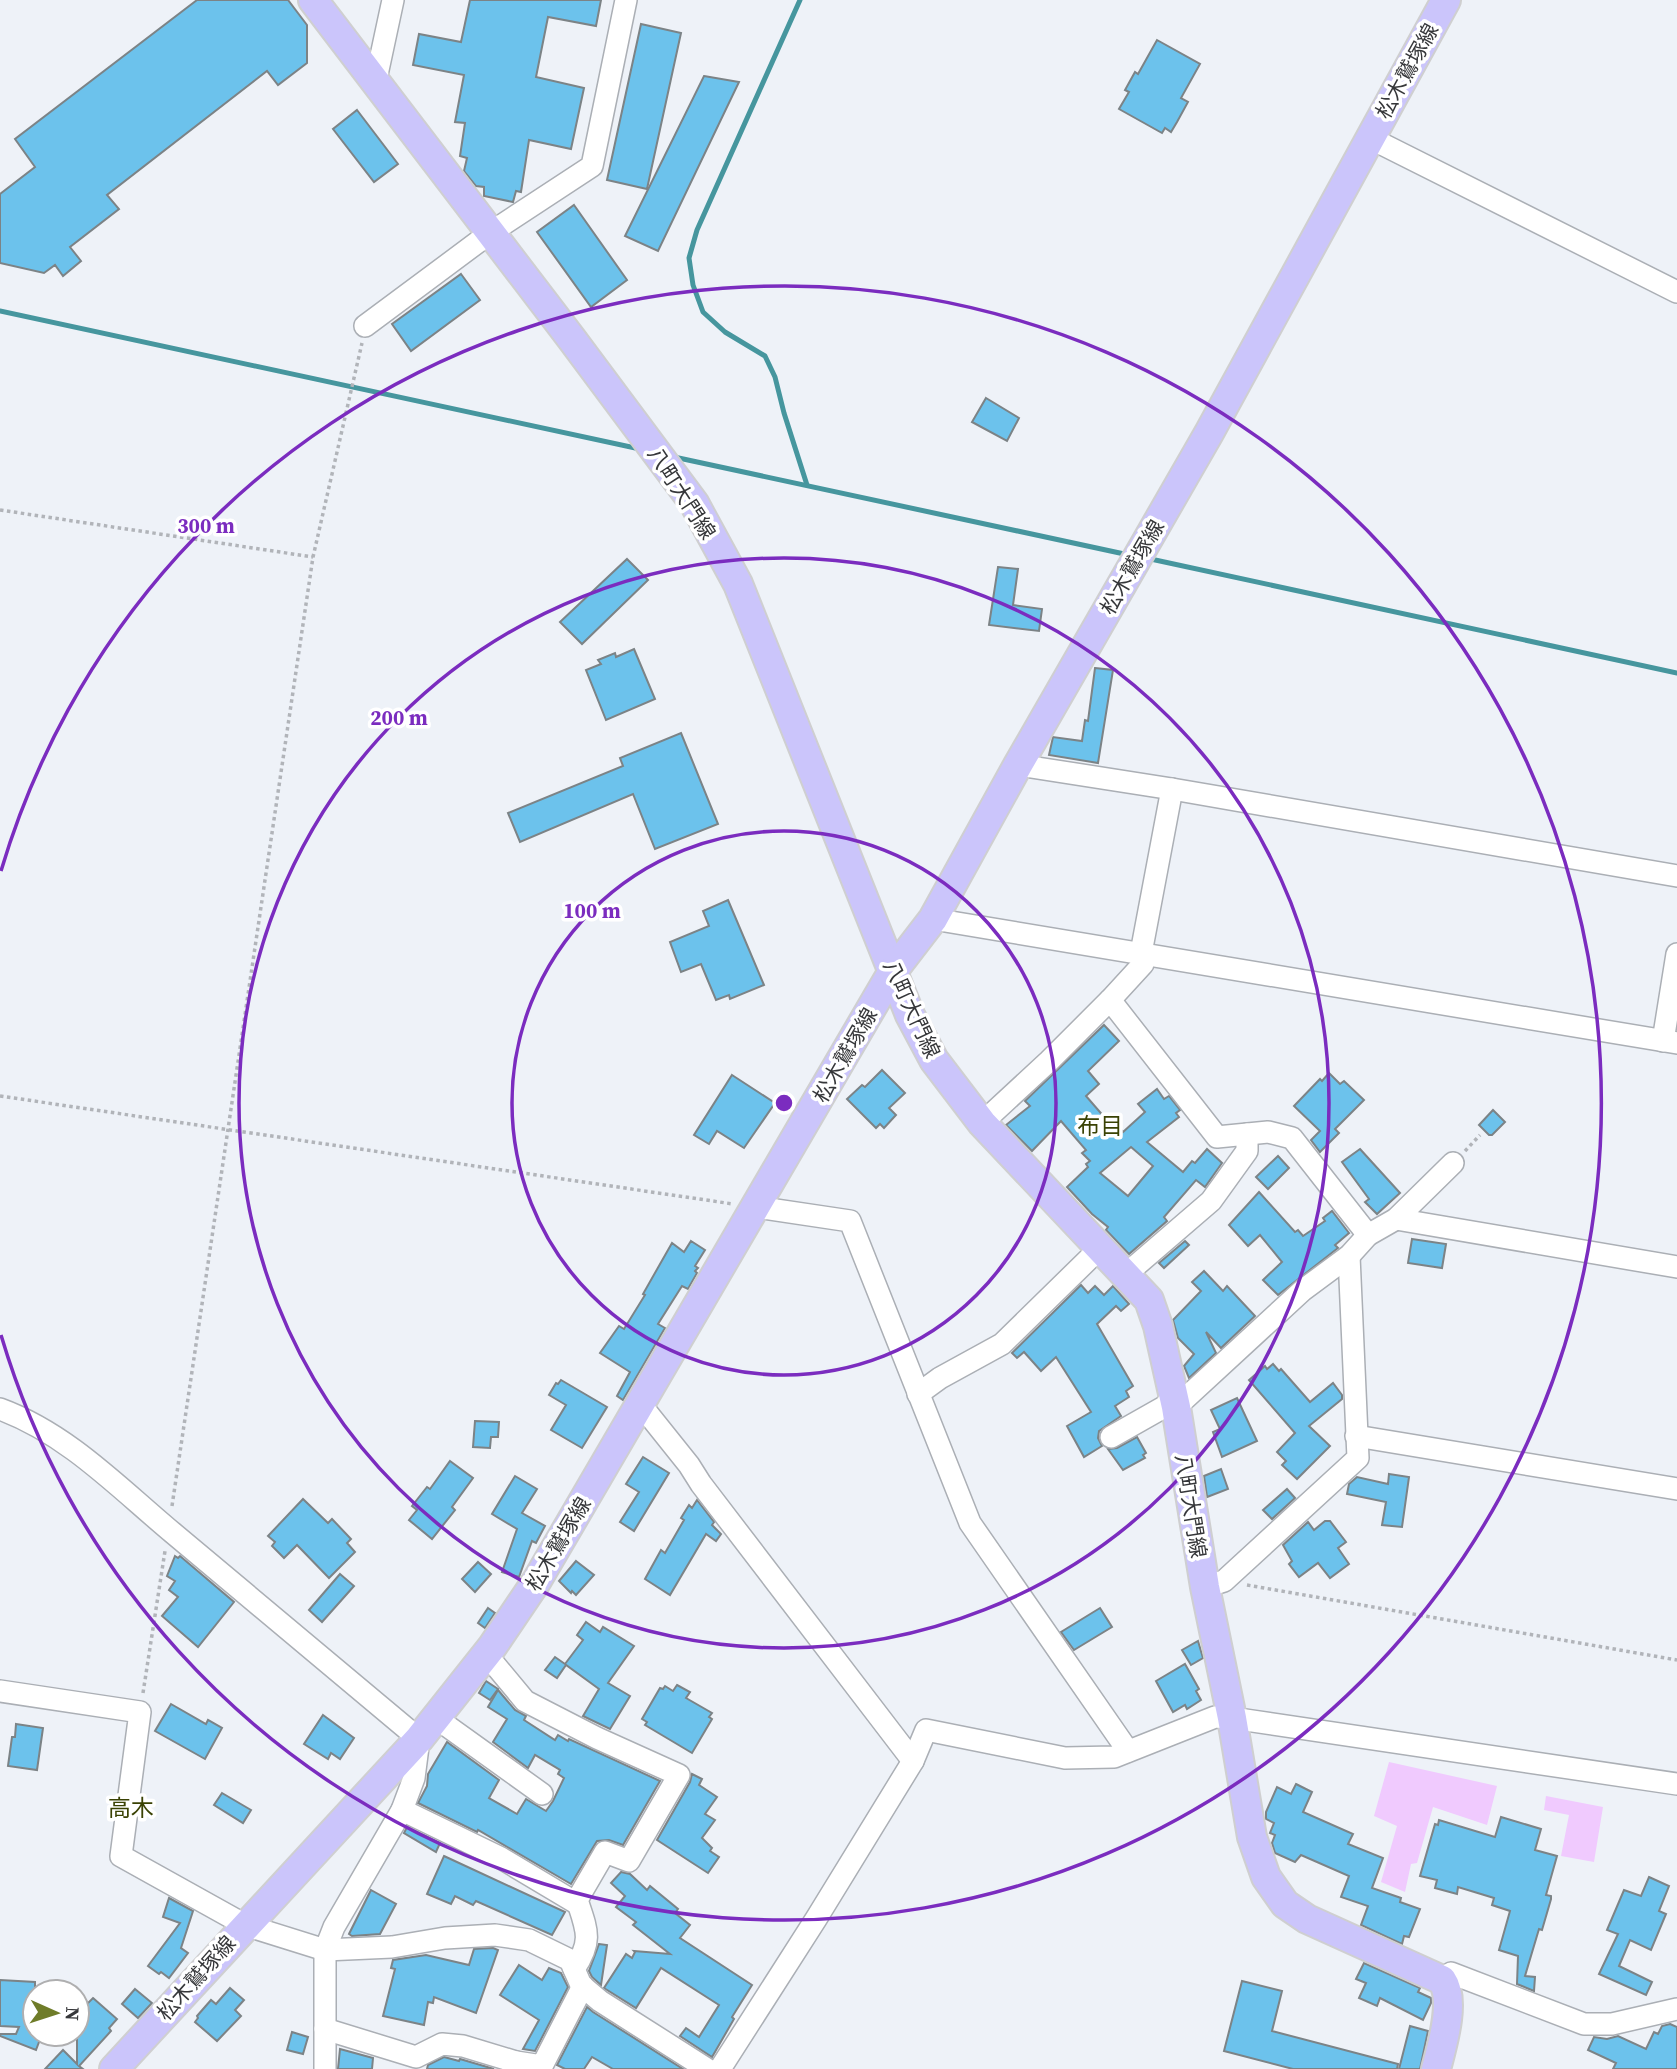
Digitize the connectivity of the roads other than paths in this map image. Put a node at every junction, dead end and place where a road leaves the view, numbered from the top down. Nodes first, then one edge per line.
1 (313, 0) edge
2 (393, 0) edge
3 (626, 0) edge
4 (1446, 0) edge
5 (375, 84) junction
6 (1370, 138) junction
7 (490, 233) junction
8 (1677, 292) edge
9 (365, 326) road end
10 (1018, 765) junction
11 (1172, 789) junction
12 (1677, 876) edge
13 (933, 919) junction
14 (1143, 953) junction
15 (1677, 954) edge
16 (893, 971) junction
17 (1110, 1000) junction
18 (1670, 1042) edge
19 (982, 1123) junction
20 (1247, 1134) junction
21 (1453, 1163) dead end
22 (755, 1207) junction
23 (1396, 1219) junction
24 (1368, 1236) junction
25 (1100, 1249) junction
26 (1349, 1256) junction
27 (1677, 1267) edge
28 (1125, 1275) junction
29 (918, 1394) junction
30 (1174, 1402) junction
31 (641, 1405) junction
32 (0, 1409) edge
33 (1356, 1436) junction
34 (1111, 1437) dead end
35 (1677, 1489) edge
36 (1214, 1584) junction
37 (486, 1654) junction
38 (0, 1691) edge
39 (1232, 1718) junction
40 (427, 1729) junction
41 (1128, 1751) junction
42 (913, 1761) junction
43 (1677, 1784) edge
44 (542, 1794) dead end
45 (402, 1810) junction
46 (578, 1904) junction
47 (245, 1925) junction
48 (325, 1950) junction
49 (579, 1978) junction
50 (1442, 1980) junction
51 (1677, 2009) edge
52 (324, 2029) junction
53 (514, 2065) edge
54 (546, 2066) edge
55 (114, 2069) edge
56 (325, 2069) edge
57 (707, 2069) edge
58 (720, 2069) edge
59 (1436, 2069) edge

1 - 5 main road, 八町大門線
2 - 5 street
3 - 7 street
4 - 6 main road, 松木鷲塚線
5 - 7 main road, 八町大門線
6 - 8 street
6 - 10 main road, 松木鷲塚線
7 - 9 street
7 - 16 main road, 八町大門線
10 - 11 street
10 - 13 main road, 松木鷲塚線
11 - 12 street
11 - 14 street
13 - 14 street
13 - 16 main road, 松木鷲塚線
14 - 17 street
14 - 18 street
15 - 18 street
16 - 19 main road, 八町大門線
16 - 22 main road, 松木鷲塚線
17 - 19 street
17 - 20 street
19 - 25 main road, 八町大門線
20 - 24 street
20 - 28 street
21 - 23 street
22 - 29 street
22 - 31 main road, 松木鷲塚線
23 - 24 street
23 - 27 street
24 - 26 street
25 - 28 main road, 八町大門線
25 - 29 street
26 - 30 street
26 - 33 street
28 - 30 main road, 八町大門線
29 - 41 street
30 - 34 street
30 - 36 main road, 八町大門線
31 - 37 main road, 松木鷲塚線
31 - 42 street
32 - 40 street
33 - 35 street
33 - 36 street
36 - 39 main road, 八町大門線
37 - 40 main road, 松木鷲塚線
37 - 46 street
38 - 47 street
39 - 41 street
39 - 43 street
39 - 50 main road, 八町大門線
40 - 44 street
40 - 45 street
40 - 47 main road, 松木鷲塚線
41 - 42 street
42 - 58 street
45 - 46 street
45 - 48 street
46 - 49 street
47 - 48 street
47 - 55 main road, 松木鷲塚線
48 - 49 street
48 - 52 street
49 - 54 street
49 - 57 street
50 - 51 street
50 - 59 main road
52 - 53 street
52 - 56 street
53 - 54 street

